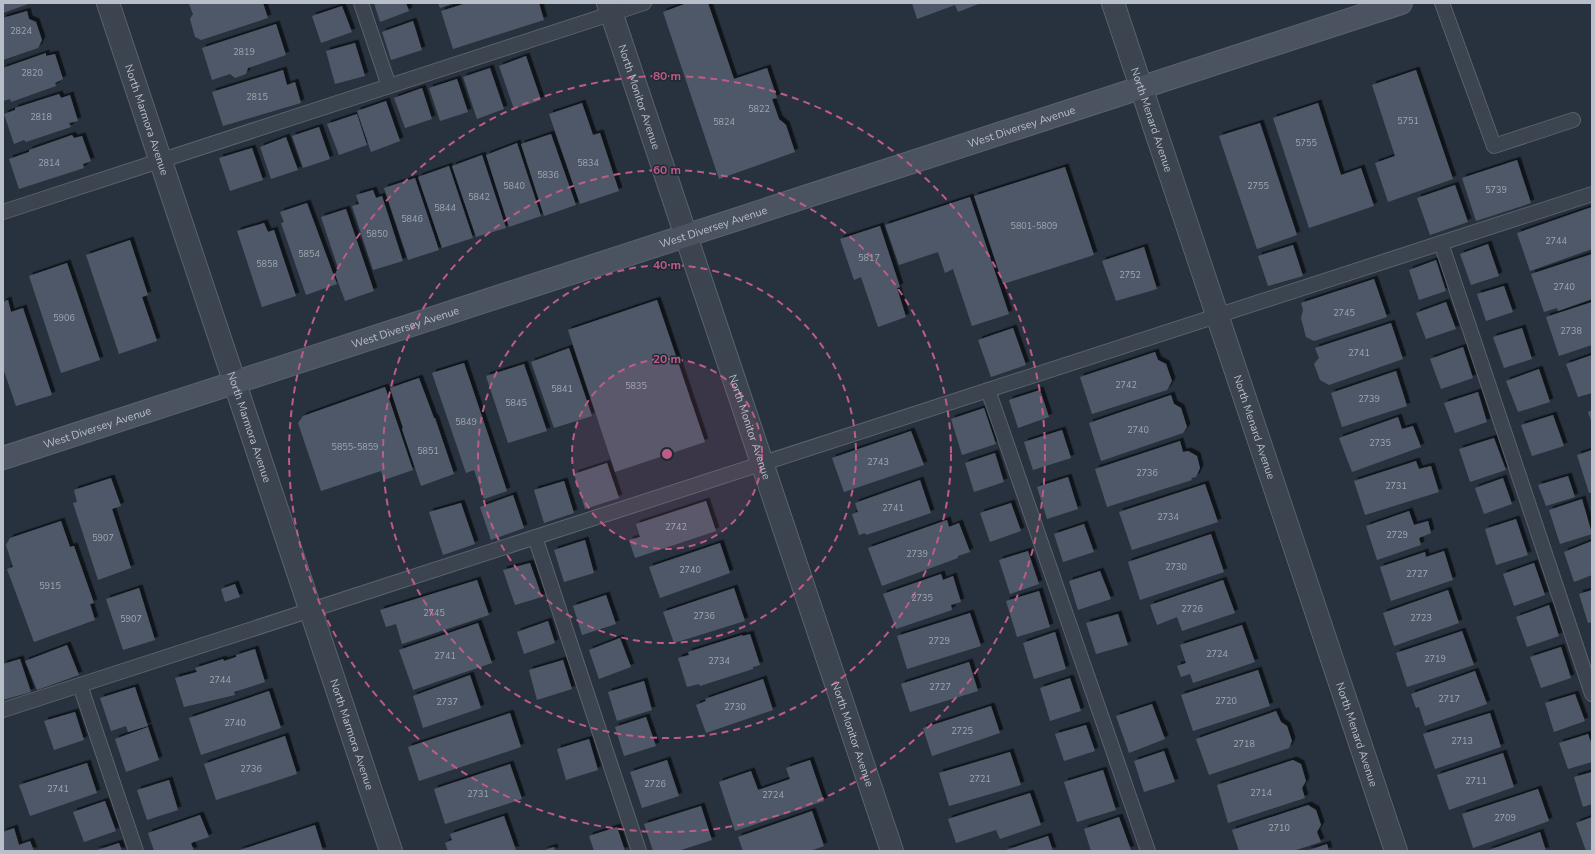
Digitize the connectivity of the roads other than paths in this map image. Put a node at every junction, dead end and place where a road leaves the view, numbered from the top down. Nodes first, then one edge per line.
1 (108, 3) edge
2 (361, 3) edge
3 (644, 3) edge
4 (1113, 3) edge
5 (1401, 3) edge
6 (1442, 3) edge
7 (610, 8) edge
8 (1366, 8) edge
9 (389, 86) junction
10 (1141, 87) junction
11 (1573, 120) dead end
12 (161, 161) junction
13 (1592, 194) edge
14 (3, 212) edge
15 (686, 236) junction
16 (1441, 243) junction
17 (1217, 316) junction
18 (235, 382) junction
19 (988, 390) junction
20 (3, 458) edge
21 (762, 464) junction
22 (535, 537) junction
23 (311, 610) junction
24 (80, 685) junction
25 (1592, 694) edge
26 (3, 710) edge
27 (136, 851) edge
28 (391, 851) edge
29 (639, 851) edge
30 (892, 851) edge
31 (1148, 851) edge
32 (1396, 851) edge

1 - 12 street, North Marmora Avenue
2 - 9 lane
3 - 7 lane
4 - 10 street, North Menard Avenue
5 - 8 main road, West Diversey Avenue
6 - 11 lane
7 - 9 lane
7 - 15 street, North Monitor Avenue
8 - 10 main road, West Diversey Avenue
9 - 12 lane
10 - 15 main road, West Diversey Avenue
10 - 17 street, North Menard Avenue
12 - 14 lane
12 - 18 street, North Marmora Avenue
13 - 16 lane
15 - 18 main road, West Diversey Avenue
15 - 21 street, North Monitor Avenue
16 - 17 lane
16 - 25 lane
17 - 19 lane
17 - 32 street, North Menard Avenue
18 - 20 main road, West Diversey Avenue
18 - 23 street, North Marmora Avenue
19 - 21 lane
19 - 31 lane
21 - 22 lane
21 - 30 street, North Monitor Avenue
22 - 23 lane
22 - 29 lane
23 - 24 lane
23 - 28 street, North Marmora Avenue
24 - 26 lane
24 - 27 lane

